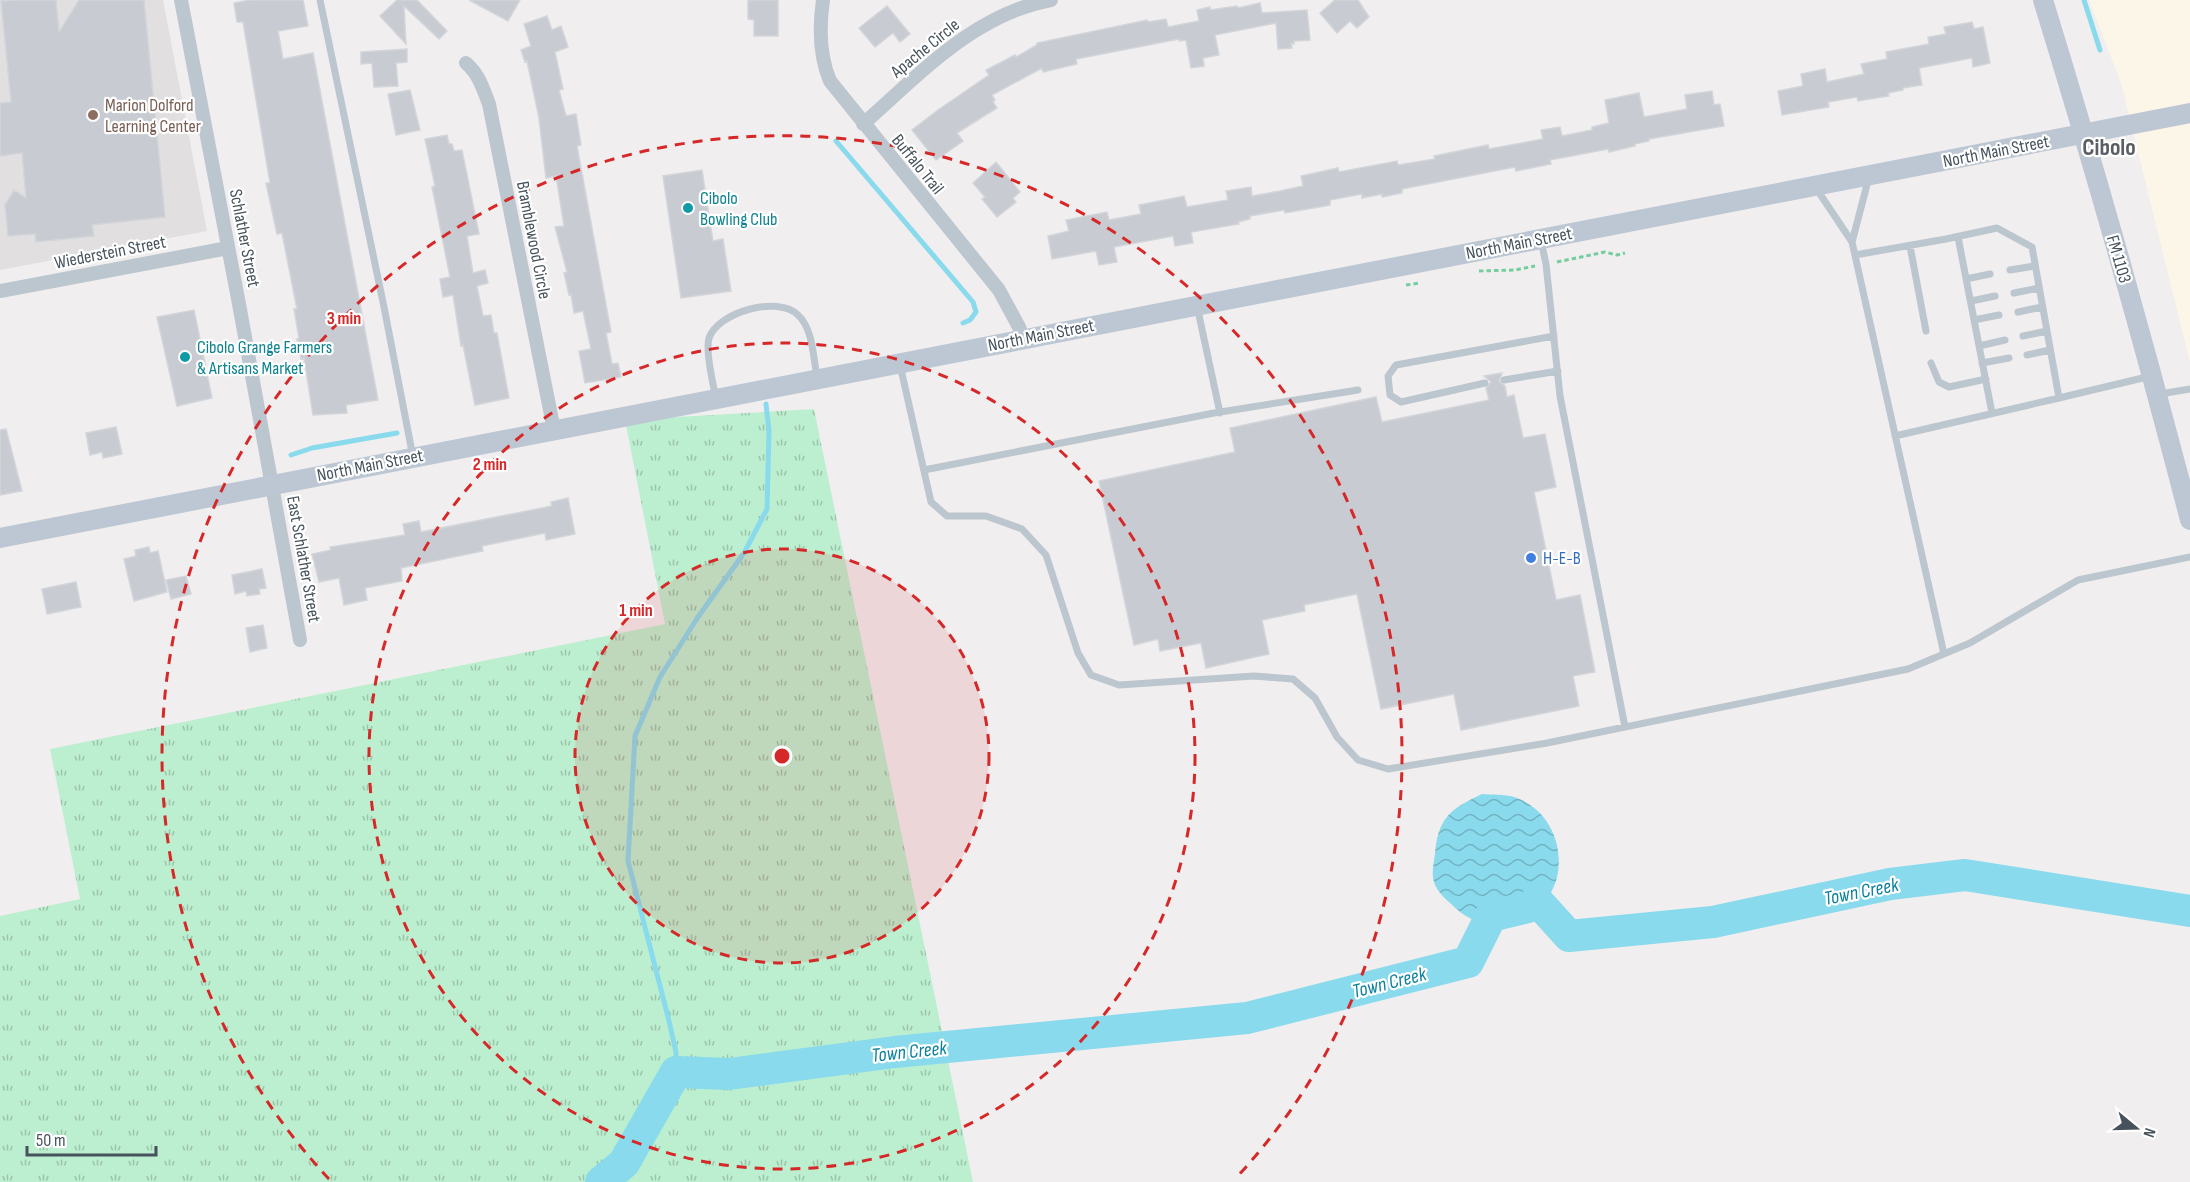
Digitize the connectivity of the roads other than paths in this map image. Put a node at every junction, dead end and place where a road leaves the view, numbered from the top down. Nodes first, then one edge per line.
1 (181, 0) edge
2 (320, 0) edge
3 (824, 0) edge
4 (1051, 0) edge
5 (2043, 0) edge
6 (466, 63) dead end
7 (2190, 112) edge
8 (863, 124) junction
9 (2083, 134) junction
10 (1870, 175) junction
11 (1814, 186) junction
12 (1958, 237) junction
13 (1540, 238) junction
14 (1852, 242) junction
15 (1910, 246) junction
16 (228, 248) junction
17 (1855, 255) junction
18 (2035, 266) junction
19 (2010, 270) dead end
20 (1990, 274) dead end
21 (1966, 279) junction
22 (2039, 288) junction
23 (0, 291) edge
24 (2014, 293) dead end
25 (1995, 296) dead end
26 (1971, 301) junction
27 (1197, 305) junction
28 (2042, 307) junction
29 (2018, 312) dead end
30 (1999, 315) dead end
31 (1974, 321) junction
32 (1926, 331) dead end
33 (2047, 331) junction
34 (1554, 336) junction
35 (2023, 336) dead end
36 (1023, 338) junction
37 (2005, 340) dead end
38 (1979, 346) junction
39 (2050, 350) junction
40 (2027, 355) dead end
41 (2009, 358) dead end
42 (899, 362) junction
43 (1931, 363) dead end
44 (1983, 363) junction
45 (1558, 371) junction
46 (817, 378) junction
47 (1986, 379) junction
48 (1504, 380) dead end
49 (1485, 383) dead end
50 (2155, 385) junction
51 (2190, 388) edge
52 (1358, 390) dead end
53 (716, 398) junction
54 (2059, 398) junction
55 (1220, 412) junction
56 (1992, 413) junction
57 (554, 430) junction
58 (1895, 436) junction
59 (413, 457) junction
60 (924, 470) junction
61 (272, 484) junction
62 (2190, 520) edge
63 (0, 538) edge
64 (2190, 557) edge
65 (300, 640) dead end
66 (1944, 654) junction
67 (1625, 727) junction

1 - 16 street, Schlather Street
2 - 59 lane
3 - 8 street, Buffalo Trail
4 - 8 street, Apache Circle
5 - 9 street, FM 1103 / FM 1103
6 - 57 street, Bramblewood Circle
7 - 9 street, North Main Street
8 - 36 street, Buffalo Trail
9 - 10 street, North Main Street
9 - 50 street, FM 1103 / FM 1103
10 - 11 street, North Main Street
10 - 14 lane
11 - 13 street, North Main Street
11 - 14 lane
12 - 15 lane
12 - 18 lane
12 - 21 lane
13 - 27 street, North Main Street
13 - 34 lane
14 - 17 lane
15 - 17 lane
15 - 32 lane
16 - 23 street, Wiederstein Street
16 - 61 street, Schlather Street
17 - 58 lane
18 - 19 lane
18 - 22 lane
20 - 21 lane
21 - 26 lane
22 - 24 lane
22 - 28 lane
25 - 26 lane
26 - 31 lane
27 - 36 street, North Main Street
27 - 55 lane
28 - 29 lane
28 - 33 lane
30 - 31 lane
31 - 38 lane
33 - 35 lane
33 - 39 lane
34 - 45 lane
34 - 49 lane
36 - 42 street, North Main Street
37 - 38 lane
38 - 44 lane
39 - 40 lane
39 - 54 lane
41 - 44 lane
42 - 46 street, North Main Street
42 - 60 lane
43 - 47 lane
44 - 47 lane
45 - 48 lane
45 - 67 lane
46 - 53 street, North Main Street
46 - 53 lane
47 - 56 lane
50 - 51 lane
50 - 54 lane
50 - 62 street, FM 1103 / FM 1103
52 - 55 lane
53 - 57 street, North Main Street
54 - 56 lane
55 - 60 lane
56 - 58 lane
57 - 59 street, North Main Street
58 - 66 lane
59 - 61 street, North Main Street
60 - 67 lane
61 - 63 street, North Main Street
61 - 65 street, East Schlather Street
64 - 66 lane
66 - 67 lane

